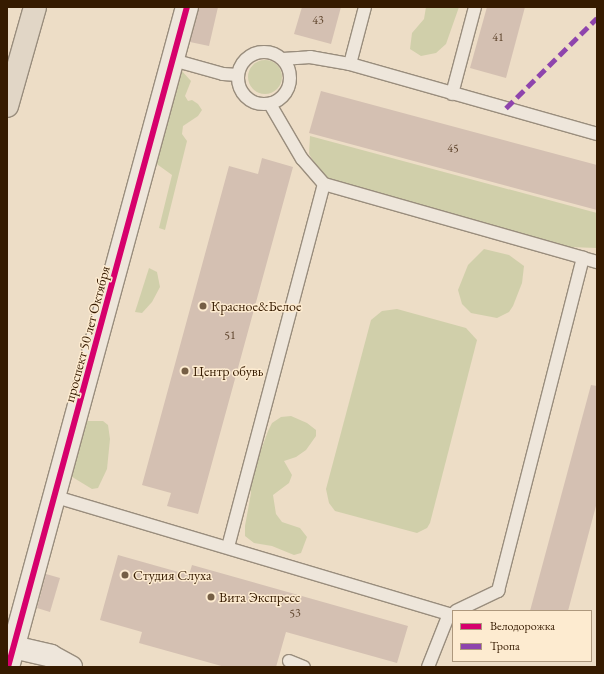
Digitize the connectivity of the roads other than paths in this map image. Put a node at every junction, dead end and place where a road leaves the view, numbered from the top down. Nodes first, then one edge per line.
1 (35, 7) edge
2 (187, 7) edge
3 (365, 7) edge
4 (475, 7) edge
5 (283, 59) junction
6 (173, 60) junction
7 (350, 64) junction
8 (238, 75) junction
9 (11, 76) edge
10 (452, 94) junction
11 (270, 104) junction
12 (7, 106) edge
13 (597, 134) edge
14 (324, 184) junction
15 (583, 258) junction
16 (597, 262) edge
17 (56, 497) junction
18 (228, 547) junction
19 (459, 610) edge
20 (452, 613) edge
21 (452, 615) edge
22 (10, 657) edge
23 (289, 661) dead end
24 (71, 667) edge
25 (304, 667) edge
26 (427, 667) edge

1 - 9 main road
2 - 6 street, проспект 50 лет Октября
3 - 7 lane
4 - 10 lane
5 - 7 lane
5 - 8 lane
5 - 11 lane
6 - 8 lane
6 - 17 street, проспект 50 лет Октября
7 - 10 lane
8 - 11 lane
9 - 12 main road
10 - 13 lane
11 - 14 lane
14 - 15 lane
14 - 18 lane
15 - 16 lane
15 - 19 lane
17 - 18 lane
17 - 22 street, проспект 50 лет Октября
18 - 20 lane
21 - 26 lane
22 - 24 street
23 - 25 lane

